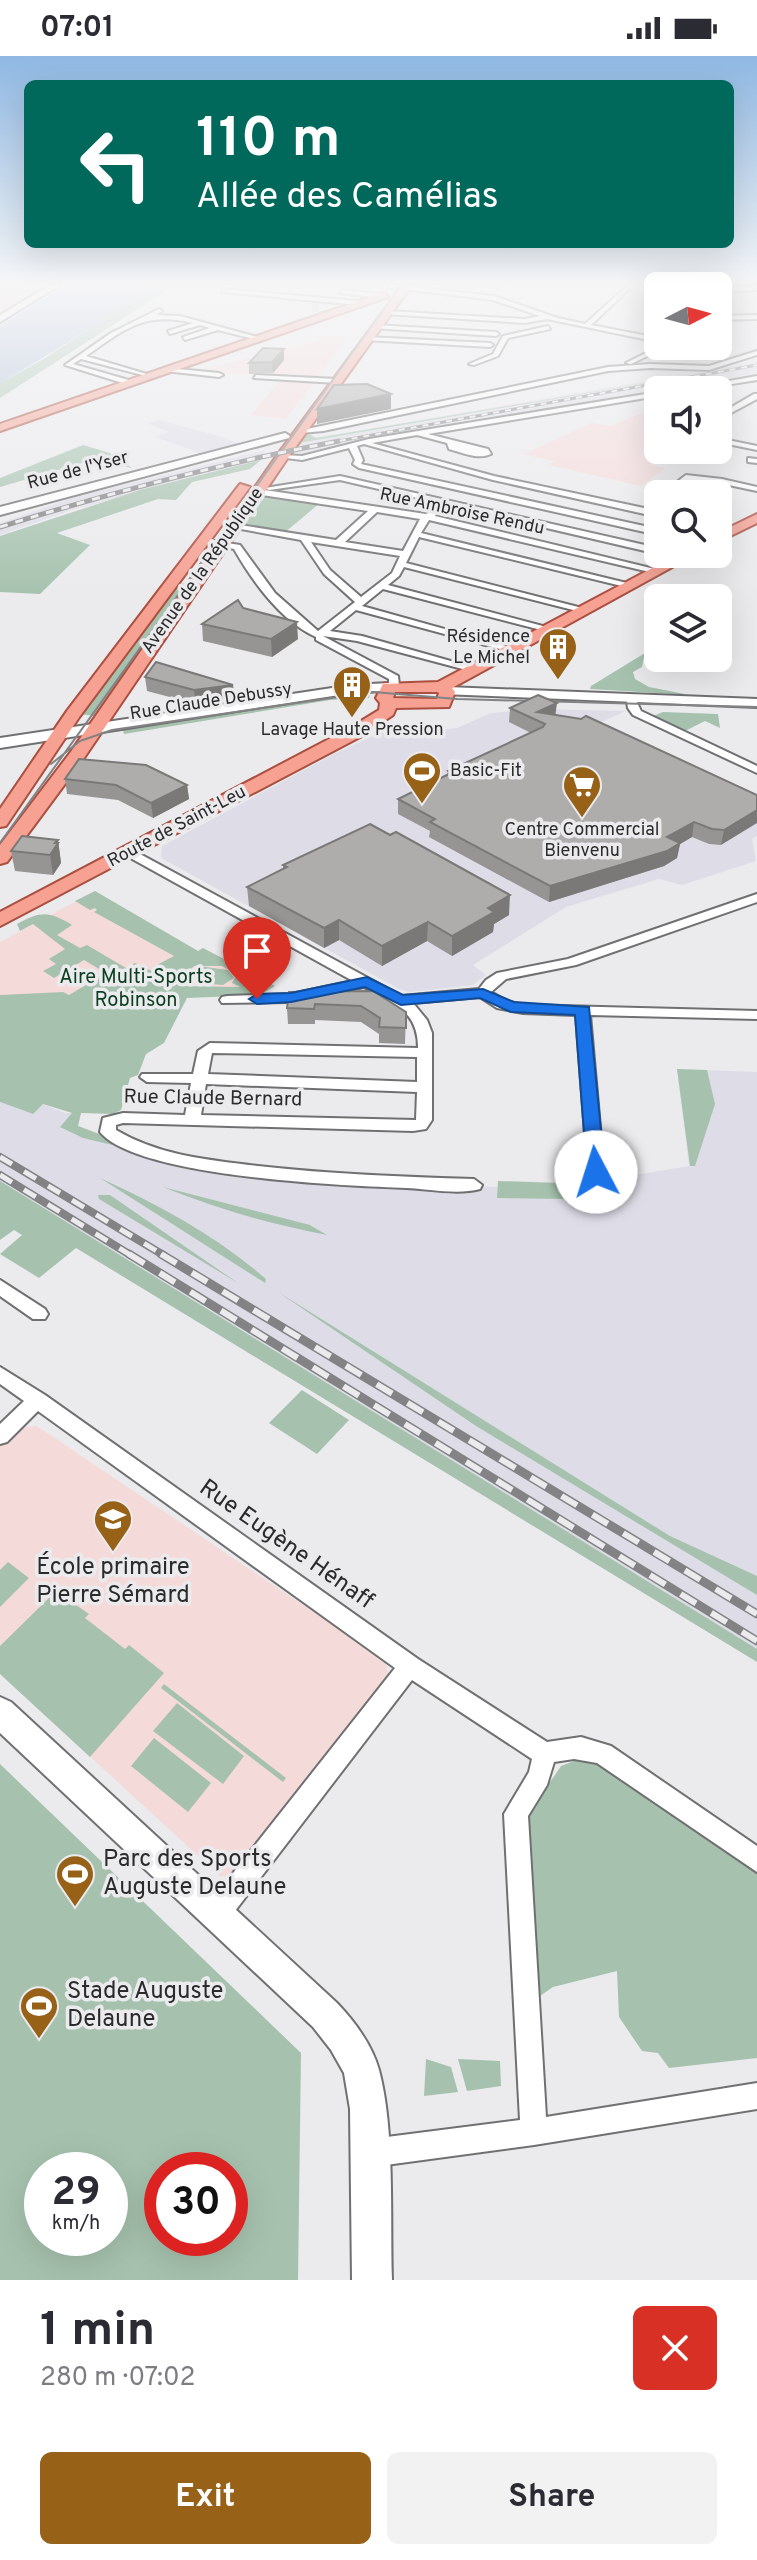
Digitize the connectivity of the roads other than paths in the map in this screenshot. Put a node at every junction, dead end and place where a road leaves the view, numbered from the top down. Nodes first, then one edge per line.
1 (112, 389) edge
2 (324, 389) edge
3 (325, 389) edge
4 (515, 389) edge
5 (644, 396) edge
6 (757, 396) edge
7 (732, 410) edge
8 (0, 428) edge
9 (301, 431) junction
10 (415, 433) junction
11 (450, 442) dead end
12 (732, 443) edge
13 (357, 444) junction
14 (282, 445) junction
15 (757, 448) edge
16 (355, 465) junction
17 (337, 468) dead end
18 (340, 478) junction
19 (493, 478) junction
20 (685, 480) edge
21 (714, 480) edge
22 (732, 483) edge
23 (757, 489) edge
24 (259, 490) junction
25 (471, 490) junction
26 (450, 504) junction
27 (374, 510) junction
28 (0, 511) edge
29 (644, 511) edge
30 (427, 517) junction
31 (757, 518) edge
32 (234, 527) junction
33 (644, 529) edge
34 (733, 530) edge
35 (416, 534) junction
36 (304, 538) junction
37 (201, 542) junction
38 (338, 543) junction
39 (222, 544) junction
40 (644, 548) edge
41 (403, 559) junction
42 (662, 568) edge
43 (658, 571) junction
44 (630, 585) junction
45 (381, 586) junction
46 (357, 605) junction
47 (585, 610) junction
48 (549, 629) junction
49 (322, 635) junction
50 (358, 638) junction
51 (340, 648) junction
52 (511, 649) junction
53 (474, 669) junction
54 (444, 689) junction
55 (389, 694) junction
56 (631, 703) junction
57 (757, 703) edge
58 (414, 704) junction
59 (354, 733) junction
60 (91, 735) junction
61 (51, 740) junction
62 (0, 743) edge
63 (0, 749) edge
64 (757, 770) edge
65 (0, 822) edge
66 (129, 852) junction
67 (0, 858) edge
68 (757, 898) edge
69 (0, 920) edge
70 (367, 982) junction
71 (483, 993) junction
72 (227, 1000) dead end
73 (401, 1000) junction
74 (583, 1011) junction
75 (757, 1015) edge
76 (426, 1053) junction
77 (147, 1077) dead end
78 (200, 1079) junction
79 (425, 1087) junction
80 (192, 1120) junction
81 (596, 1172) dead end
82 (474, 1185) dead end
83 (0, 1287) edge
84 (39, 1314) dead end
85 (0, 1374) edge
86 (38, 1400) junction
87 (0, 1436) edge
88 (410, 1666) junction
89 (0, 1712) edge
90 (545, 1754) junction
91 (757, 1860) edge
92 (216, 1915) junction
93 (757, 2096) edge
94 (534, 2132) junction
95 (369, 2153) junction
96 (372, 2280) edge

1 - 8 main road
2 - 14 main road, Avenue de la République
3 - 9 main road, Avenue de la République
4 - 9 street
5 - 10 street
6 - 7 street
9 - 14 main road, Avenue de la République
10 - 11 street
10 - 13 street
12 - 15 street
13 - 14 street
13 - 16 street
13 - 19 street
14 - 24 main road, Avenue de la République
14 - 28 street, Rue de l'Yser
14 - 37 main road, Avenue de la République
16 - 18 street
16 - 25 street
17 - 18 street
18 - 24 street
18 - 26 street
19 - 25 street
19 - 29 street
20 - 21 street
22 - 23 street
24 - 27 street, Rue Ambroise Rendu
24 - 32 main road, Avenue de la République
25 - 26 street
25 - 33 street
26 - 30 street
26 - 40 street
27 - 30 street, Rue Ambroise Rendu
27 - 38 street
30 - 35 street
30 - 43 street, Rue Ambroise Rendu
31 - 34 main road
32 - 36 street
32 - 39 main road, Avenue de la République
35 - 41 street
35 - 44 street
36 - 38 street
36 - 46 street
37 - 39 street
37 - 61 main road, Avenue de la République
38 - 41 street
39 - 49 street
39 - 60 main road, Avenue de la République
41 - 45 street
41 - 47 street
42 - 43 main road
43 - 44 main road
44 - 47 main road
45 - 46 street
45 - 48 street
46 - 49 street
46 - 52 street
47 - 48 main road
48 - 52 main road
49 - 50 street
49 - 51 street
50 - 51 street
50 - 53 street
51 - 55 street
52 - 53 main road
53 - 54 main road
54 - 55 main road
54 - 56 street
54 - 58 main road
55 - 58 main road
55 - 59 main road, Route de Saint-Leu
55 - 60 street, Rue Claude Debussy
56 - 57 street
56 - 64 street
58 - 59 main road, Route de Saint-Leu
59 - 66 main road, Route de Saint-Leu
60 - 61 street, Rue Claude Debussy
60 - 67 main road, Avenue de la République
61 - 62 street
61 - 63 street
61 - 65 main road, Avenue de la République
66 - 69 main road, Route de Saint-Leu
66 - 70 street
68 - 71 street
70 - 72 street
70 - 73 street
71 - 73 street
71 - 74 street
73 - 76 street
74 - 75 street
74 - 81 street
76 - 78 street
76 - 79 street
77 - 78 street
78 - 79 street
78 - 80 street
79 - 80 street, Rue Claude Bernard
80 - 82 street, Rue Claude Bernard
83 - 84 street
85 - 86 street, Rue Eugène Hénaff
86 - 87 street
86 - 88 street, Rue Eugène Hénaff
88 - 90 street, Rue Eugène Hénaff
88 - 92 street
89 - 92 street
90 - 91 street
90 - 94 street
92 - 95 street
93 - 94 street
94 - 95 street
95 - 96 street

